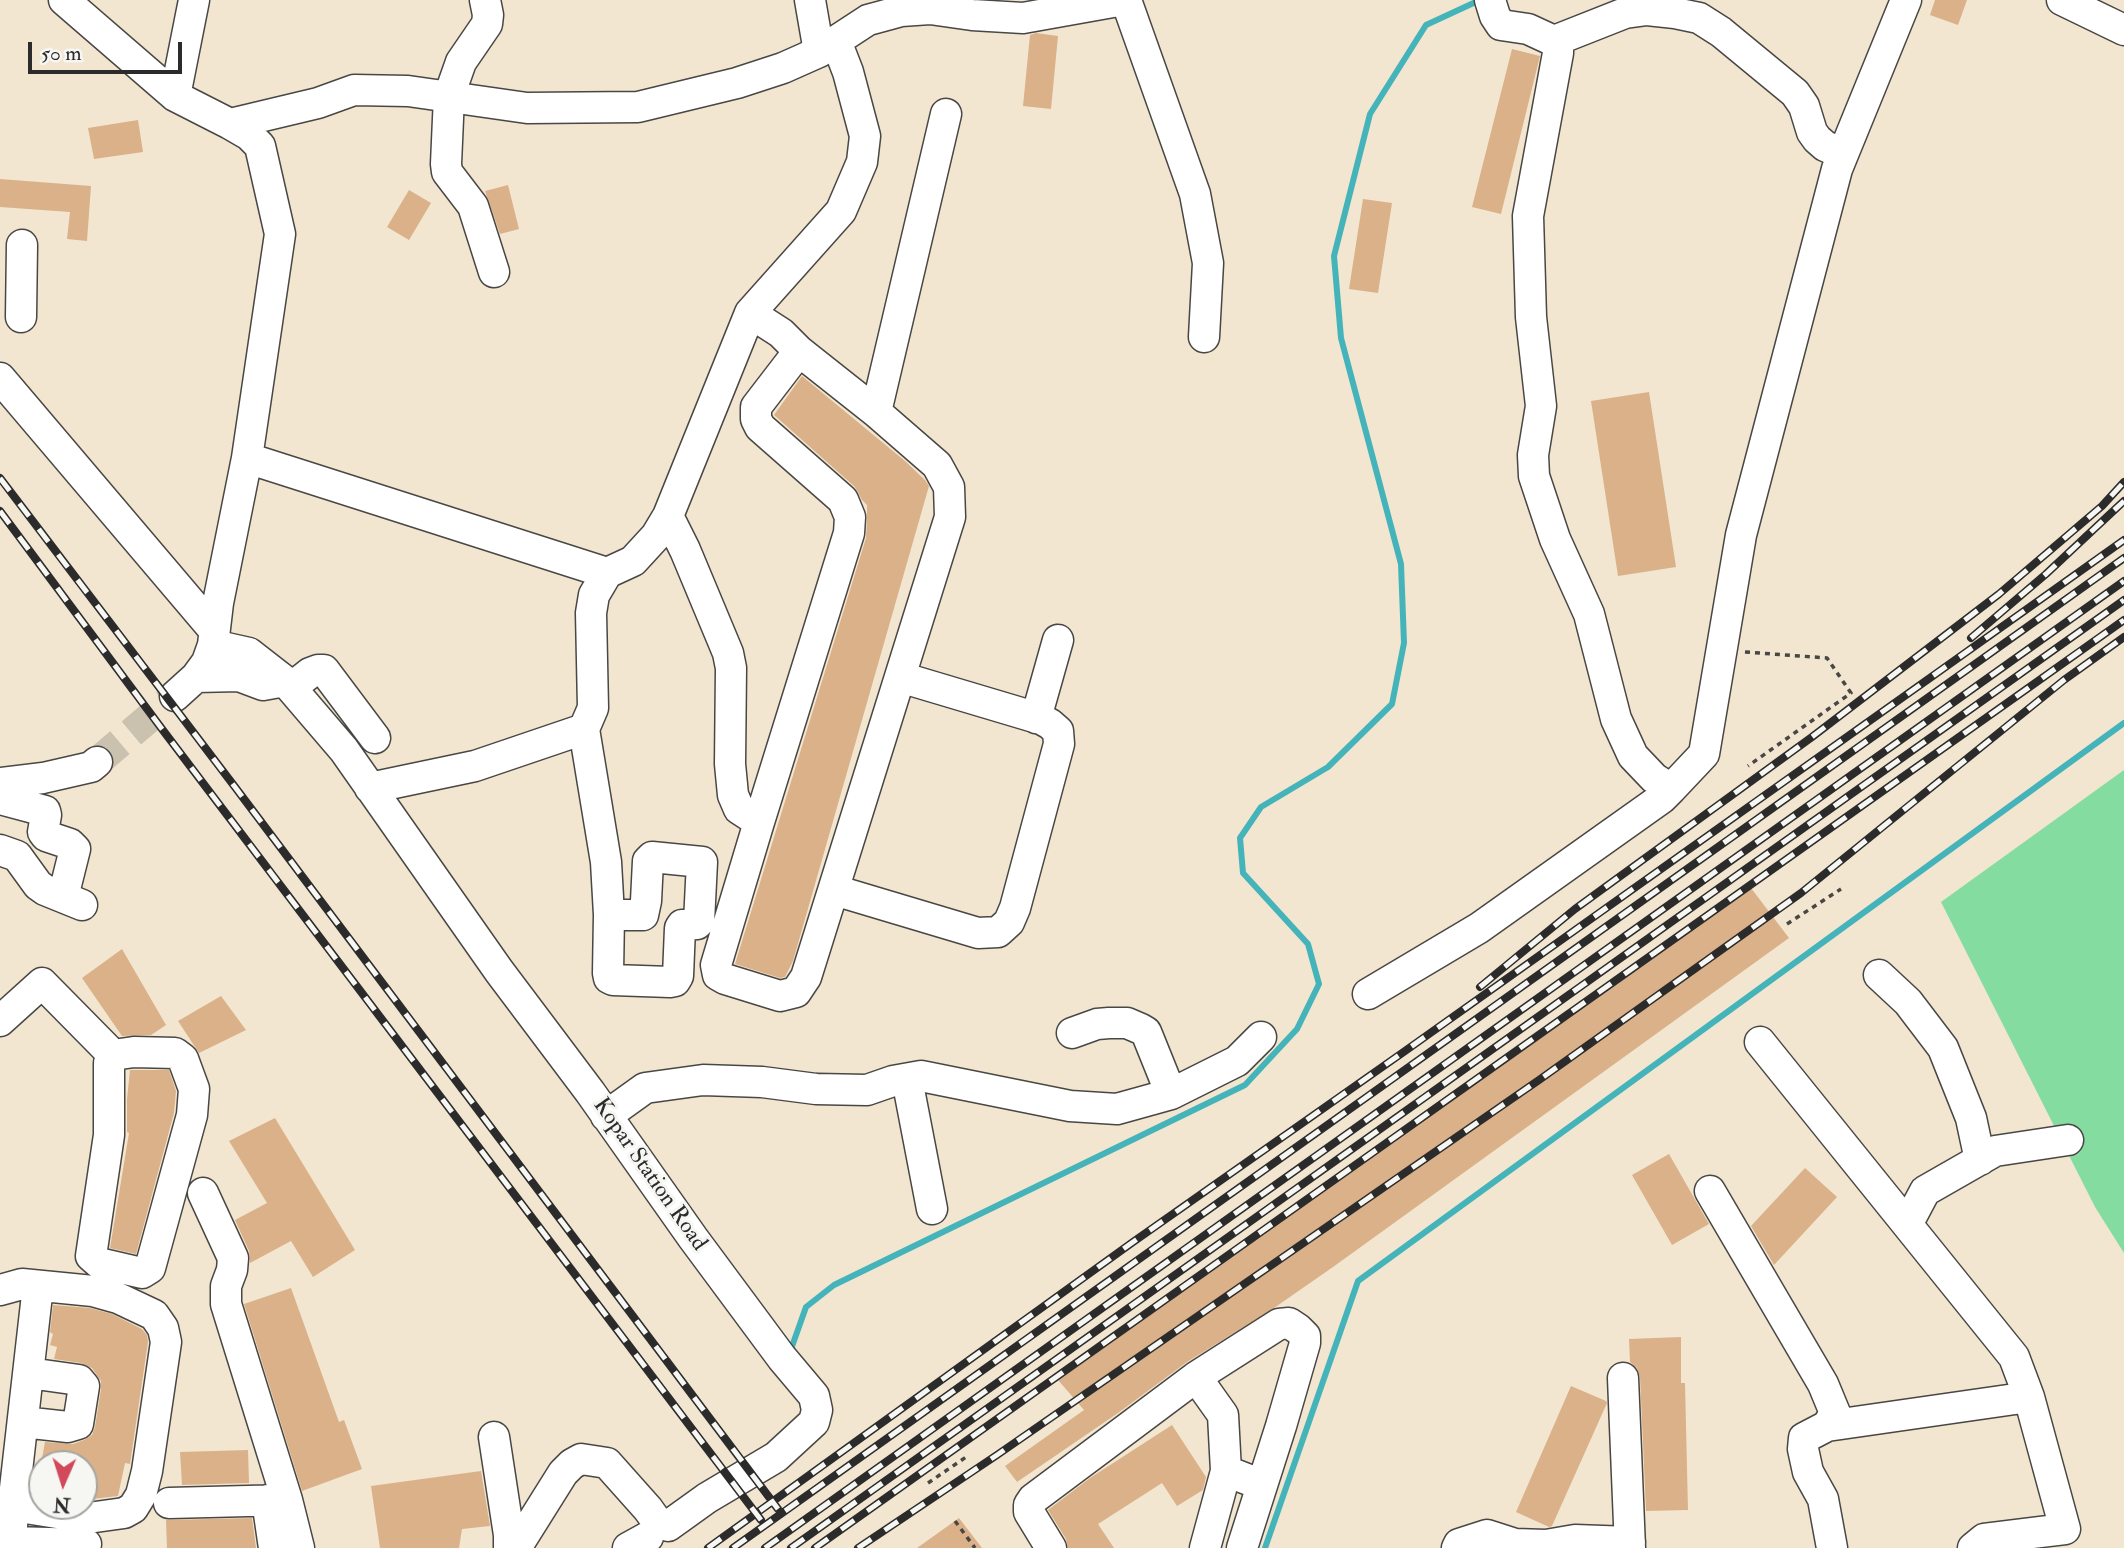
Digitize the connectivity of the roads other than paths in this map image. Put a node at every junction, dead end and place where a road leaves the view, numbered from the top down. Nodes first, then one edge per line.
1 (64, 0) edge
2 (194, 0) edge
3 (485, 0) edge
4 (810, 0) edge
5 (1125, 0) edge
6 (1906, 0) edge
7 (2062, 0) edge
8 (1492, 8) edge
9 (867, 10) edge
10 (2124, 30) edge
11 (1555, 41) junction
12 (828, 46) junction
13 (175, 96) junction
14 (449, 96) junction
15 (946, 114) dead end
16 (230, 124) junction
17 (1843, 153) junction
18 (14, 269) edge
19 (494, 272) dead end
20 (750, 313) junction
21 (21, 317) dead end
22 (1204, 337) dead end
23 (799, 351) junction
24 (0, 377) edge
25 (876, 412) junction
26 (247, 458) junction
27 (668, 516) junction
28 (607, 573) junction
29 (213, 637) junction
30 (1058, 640) dead end
31 (900, 677) junction
32 (288, 685) junction
33 (1036, 718) junction
34 (584, 729) junction
35 (375, 738) dead end
36 (97, 762) tunnel mouth
37 (0, 783) edge
38 (370, 788) junction
39 (1671, 789) junction
40 (0, 799) edge
41 (758, 822) junction
42 (0, 850) edge
43 (607, 881) junction
44 (834, 890) junction
45 (646, 901) junction
46 (609, 915) junction
47 (1880, 975) dead end
48 (1368, 994) dead end
49 (0, 1021) edge
50 (1072, 1033) dead end
51 (1261, 1037) dead end
52 (1760, 1042) dead end
53 (113, 1055) junction
54 (907, 1079) junction
55 (1171, 1094) junction
56 (606, 1116) junction
57 (2068, 1140) dead end
58 (1980, 1160) junction
59 (1710, 1191) dead end
60 (203, 1193) dead end
61 (932, 1209) dead end
62 (1908, 1223) junction
63 (38, 1286) junction
64 (0, 1290) edge
65 (29, 1373) junction
66 (1196, 1377) junction
67 (1623, 1378) dead end
68 (2029, 1397) junction
69 (23, 1422) junction
70 (1827, 1426) junction
71 (494, 1437) dead end
72 (1226, 1471) junction
73 (1262, 1485) junction
74 (277, 1500) junction
75 (169, 1503) dead end
76 (13, 1506) junction
77 (650, 1536) edge
78 (2072, 1538) edge
79 (86, 1544) dead end
80 (11, 1545) edge
81 (1630, 1545) edge
82 (274, 1548) edge
83 (299, 1548) edge
84 (509, 1548) edge
85 (516, 1548) edge
86 (1051, 1548) edge
87 (1205, 1548) edge
88 (1242, 1548) edge
89 (1457, 1548) edge
90 (1832, 1548) edge
91 (1973, 1548) edge

1 - 13 street
2 - 13 street
3 - 14 street
4 - 12 street
5 - 9 street
5 - 22 street
6 - 17 street
7 - 10 street
8 - 11 street
9 - 12 street
11 - 17 street
11 - 39 street
12 - 14 street
12 - 20 street
13 - 16 street
14 - 16 street
14 - 19 street
15 - 25 street
16 - 26 street
17 - 39 street
18 - 21 street
20 - 23 street
20 - 27 street
23 - 25 street
23 - 41 street
24 - 29 street
25 - 31 street
26 - 28 street
26 - 29 street
27 - 28 street
27 - 41 street
28 - 34 street
29 - 32 street, Kopar Station Road
29 - 32 street
30 - 33 street
31 - 33 street
31 - 44 street
32 - 35 street
32 - 38 street, Kopar Station Road
33 - 44 street
34 - 38 street
34 - 43 street
36 - 37 street
38 - 56 street, Kopar Station Road
39 - 48 street
40 - 42 street
41 - 44 street
43 - 45 street
43 - 46 street
45 - 46 street
45 - 46 street
47 - 58 street
49 - 53 street
50 - 55 street
51 - 55 street
52 - 62 street
53 - 53 street
54 - 55 street
54 - 56 street
54 - 61 street
56 - 77 street, Kopar Station Road
57 - 58 street
58 - 62 street
59 - 70 street
60 - 74 street
62 - 68 street
63 - 64 street
63 - 65 street
63 - 76 street
65 - 69 street
65 - 69 street
66 - 72 street
66 - 73 street
66 - 86 street
67 - 81 street
68 - 70 street
68 - 78 street
69 - 76 street
70 - 90 street
71 - 84 street
72 - 73 street
72 - 87 street
73 - 88 street
74 - 75 street
74 - 82 street
74 - 83 street
76 - 80 street
77 - 85 street
78 - 91 street
79 - 80 street
81 - 89 street

